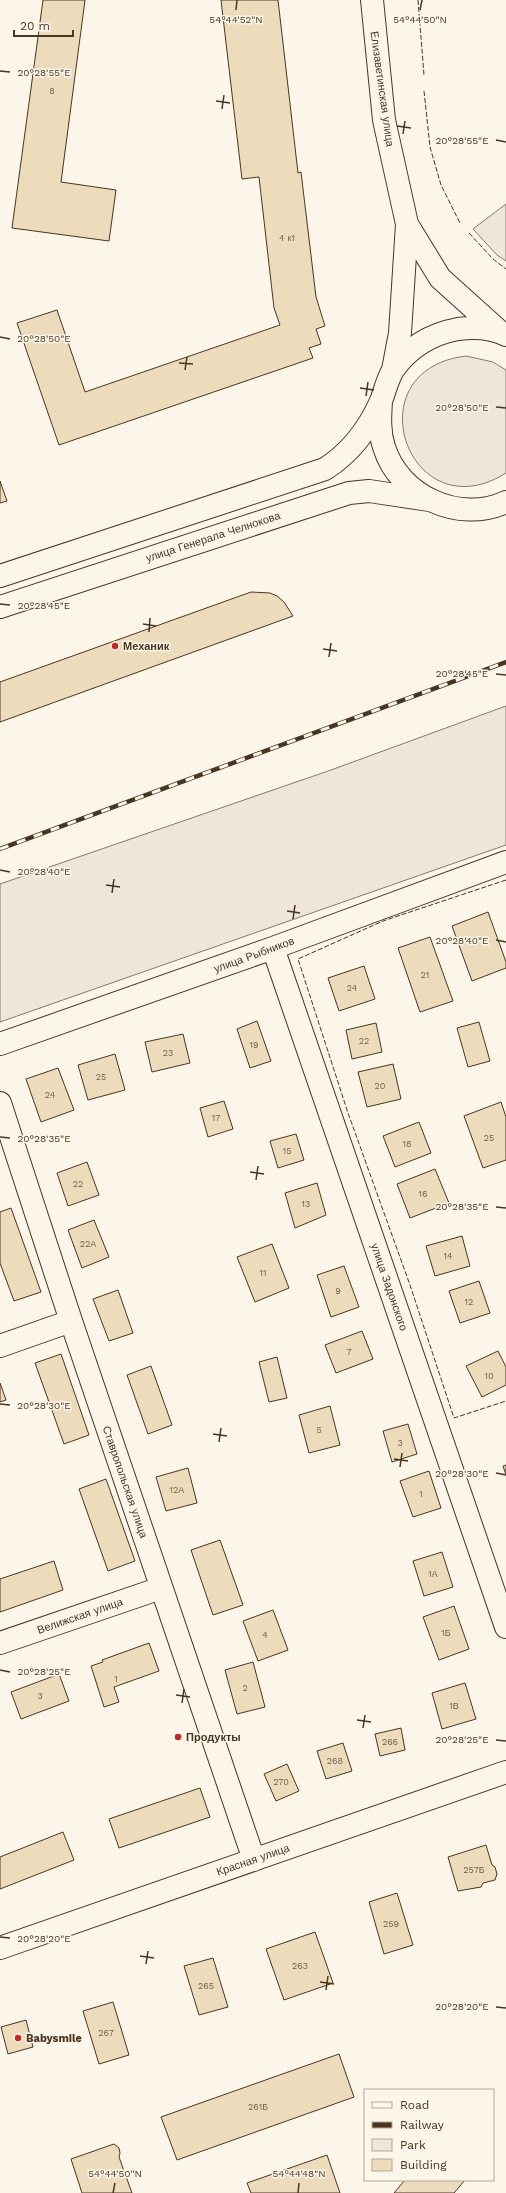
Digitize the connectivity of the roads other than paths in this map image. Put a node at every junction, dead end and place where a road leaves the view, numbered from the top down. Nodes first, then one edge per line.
1 (372, 0) edge
2 (407, 224) junction
3 (503, 334) edge
4 (393, 370) junction
5 (381, 401) junction
6 (428, 500) junction
7 (506, 502) edge
8 (0, 576) edge
9 (0, 607) edge
10 (506, 862) edge
11 (273, 948) junction
12 (0, 1044) edge
13 (0, 1103) edge
14 (70, 1321) junction
15 (0, 1346) edge
16 (161, 1588) junction
17 (506, 1627) edge
18 (0, 1643) edge
19 (506, 1772) edge
20 (254, 1860) junction
21 (0, 1948) edge

1 - 2 street, Елизаветинская улица
2 - 3 street, Елизаветинская улица
2 - 4 street, Елизаветинская улица
3 - 4 street, улица Генерала Челнокова
4 - 5 street, улица Генерала Челнокова
5 - 6 street, улица Генерала Челнокова
5 - 8 street, улица Генерала Челнокова
6 - 7 street, улица Генерала Челнокова
6 - 9 street, улица Генерала Челнокова
10 - 11 street, улица Рыбников
11 - 12 street, улица Рыбников
11 - 17 street, улица Задонского
13 - 14 street, Ставропольская улица
14 - 15 street
14 - 16 street, Ставропольская улица
16 - 18 street, Велижская улица
16 - 20 street, Ставропольская улица
19 - 20 street, Красная улица
20 - 21 street, Красная улица

